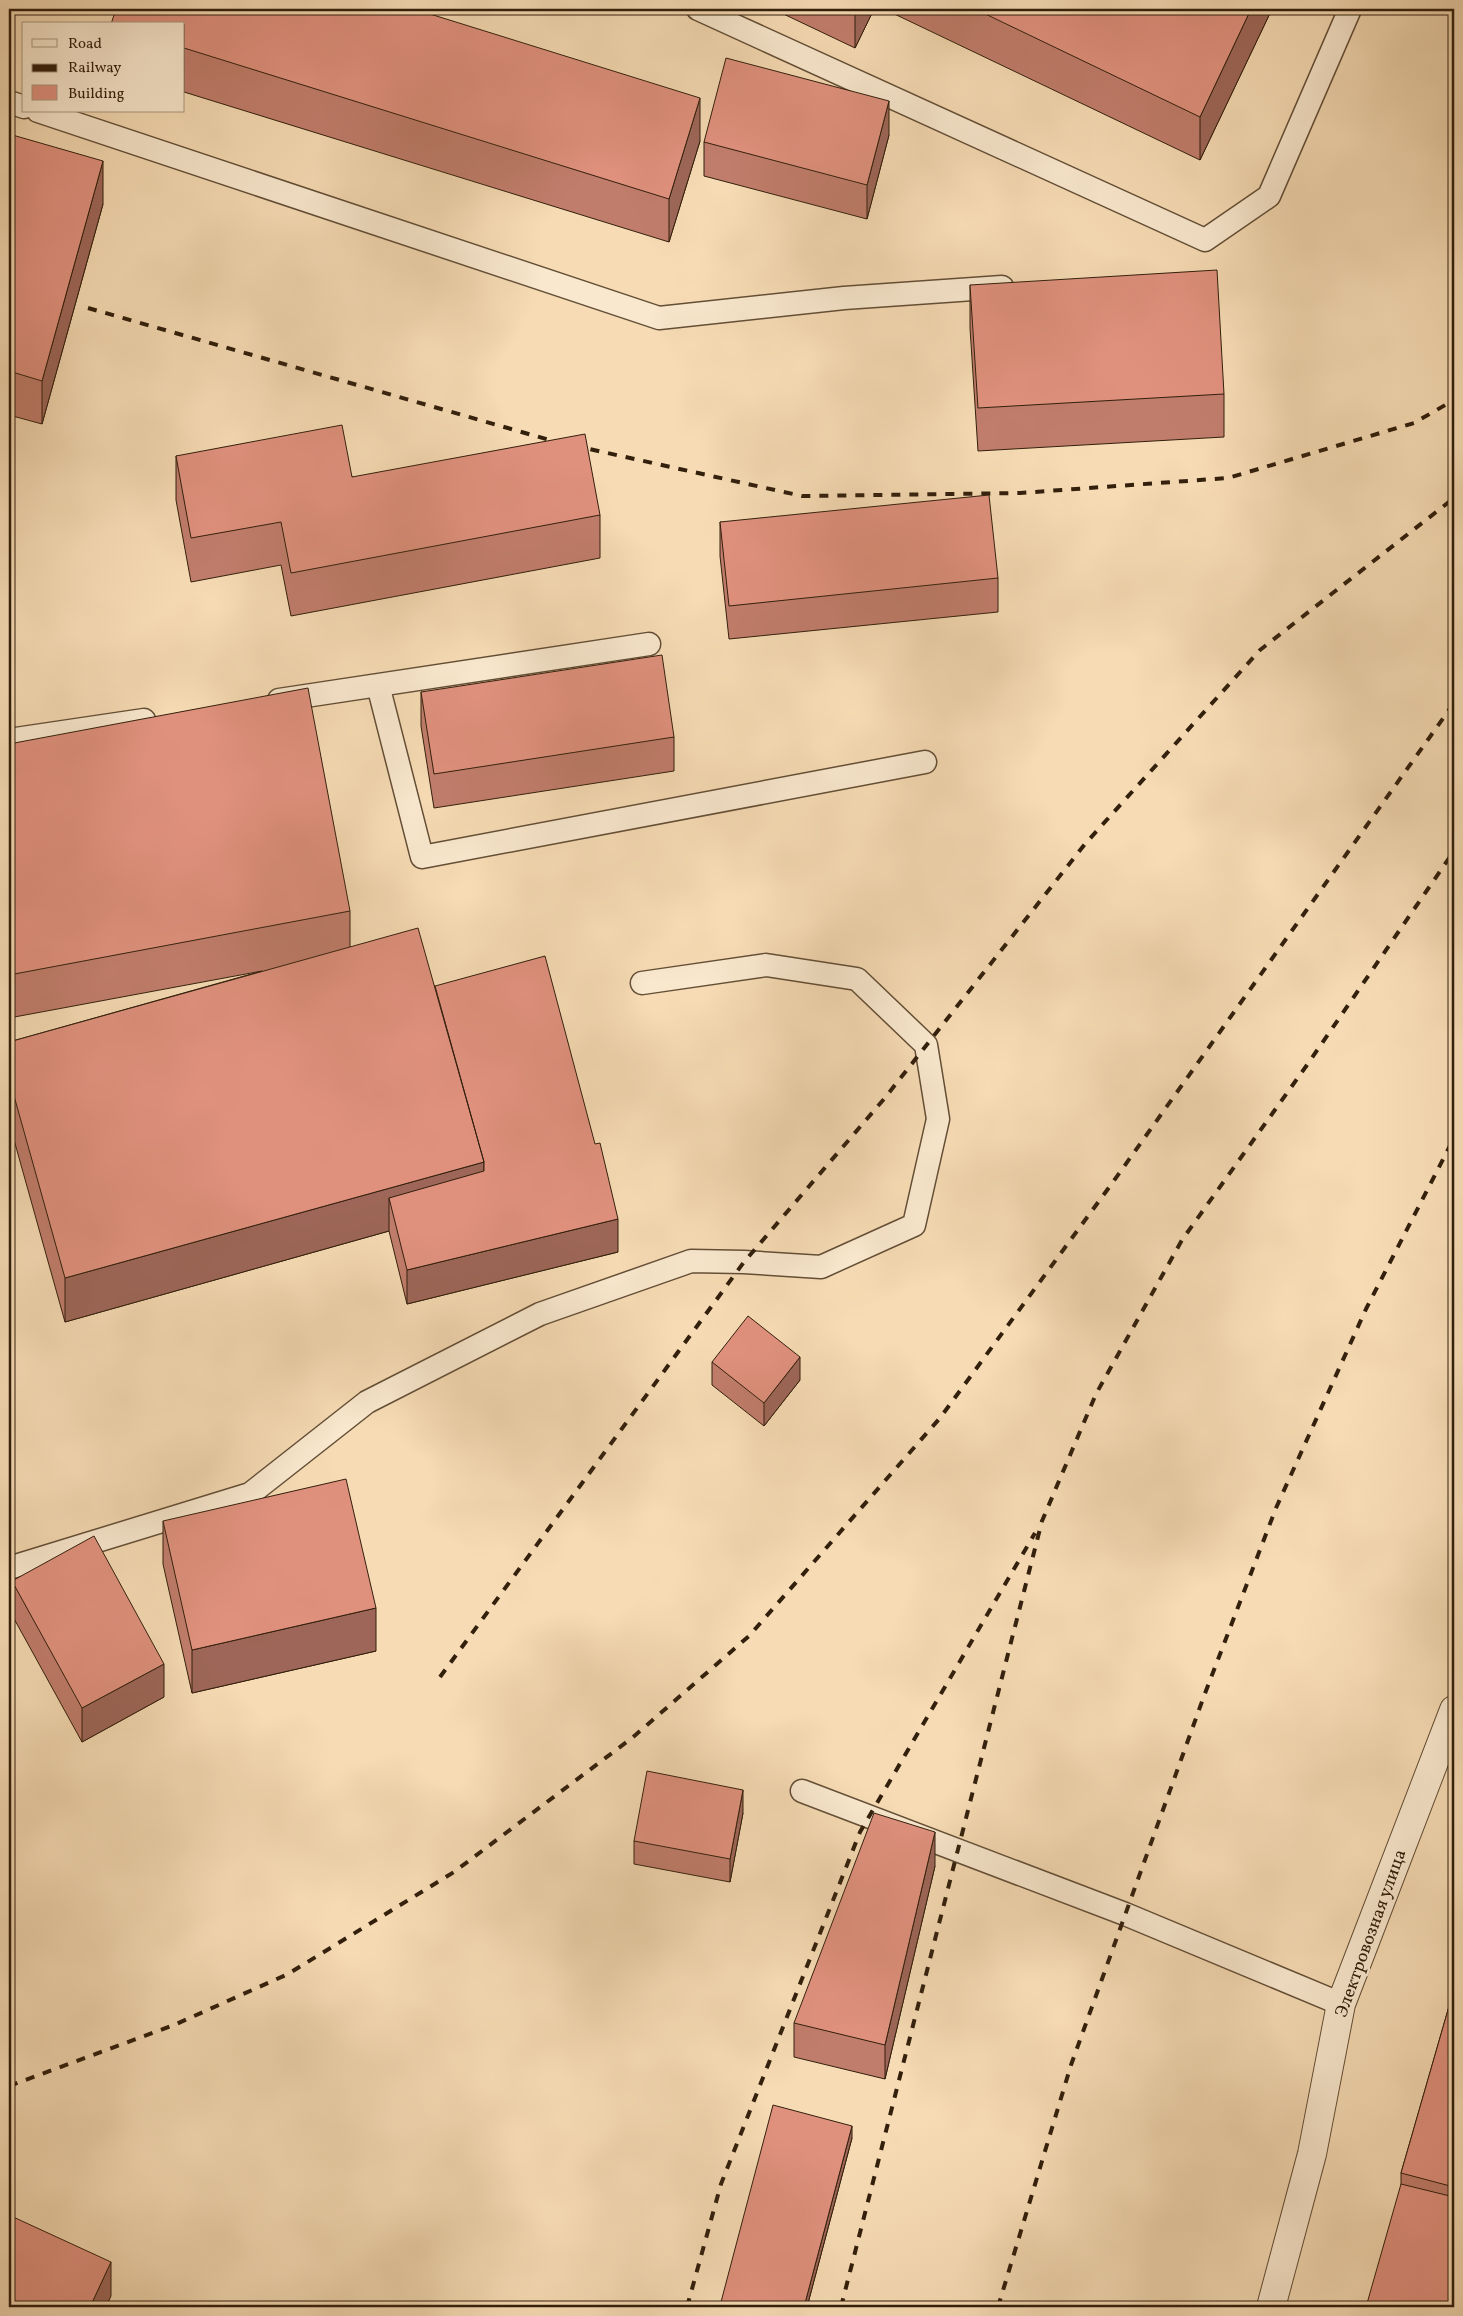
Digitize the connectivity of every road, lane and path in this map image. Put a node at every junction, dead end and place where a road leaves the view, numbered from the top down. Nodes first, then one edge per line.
1 (698, 9) edge
2 (1350, 9) edge
3 (9, 102) edge
4 (22, 106) edge
5 (41, 112) edge
6 (1020, 285) edge
7 (649, 644) dead end
8 (378, 685) junction
9 (261, 702) edge
10 (164, 717) edge
11 (9, 740) edge
12 (925, 762) dead end
13 (642, 983) dead end
14 (9, 1568) edge
15 (1454, 1710) edge
16 (802, 1791) dead end
17 (1341, 2004) junction
18 (1271, 2307) edge

1 - 2 lane
3 - 4 lane
5 - 6 lane
7 - 8 lane
8 - 9 lane
8 - 12 lane
10 - 11 lane
13 - 14 lane
15 - 17 street, Электровозная улица
16 - 17 lane
17 - 18 street, Электровозная улица

